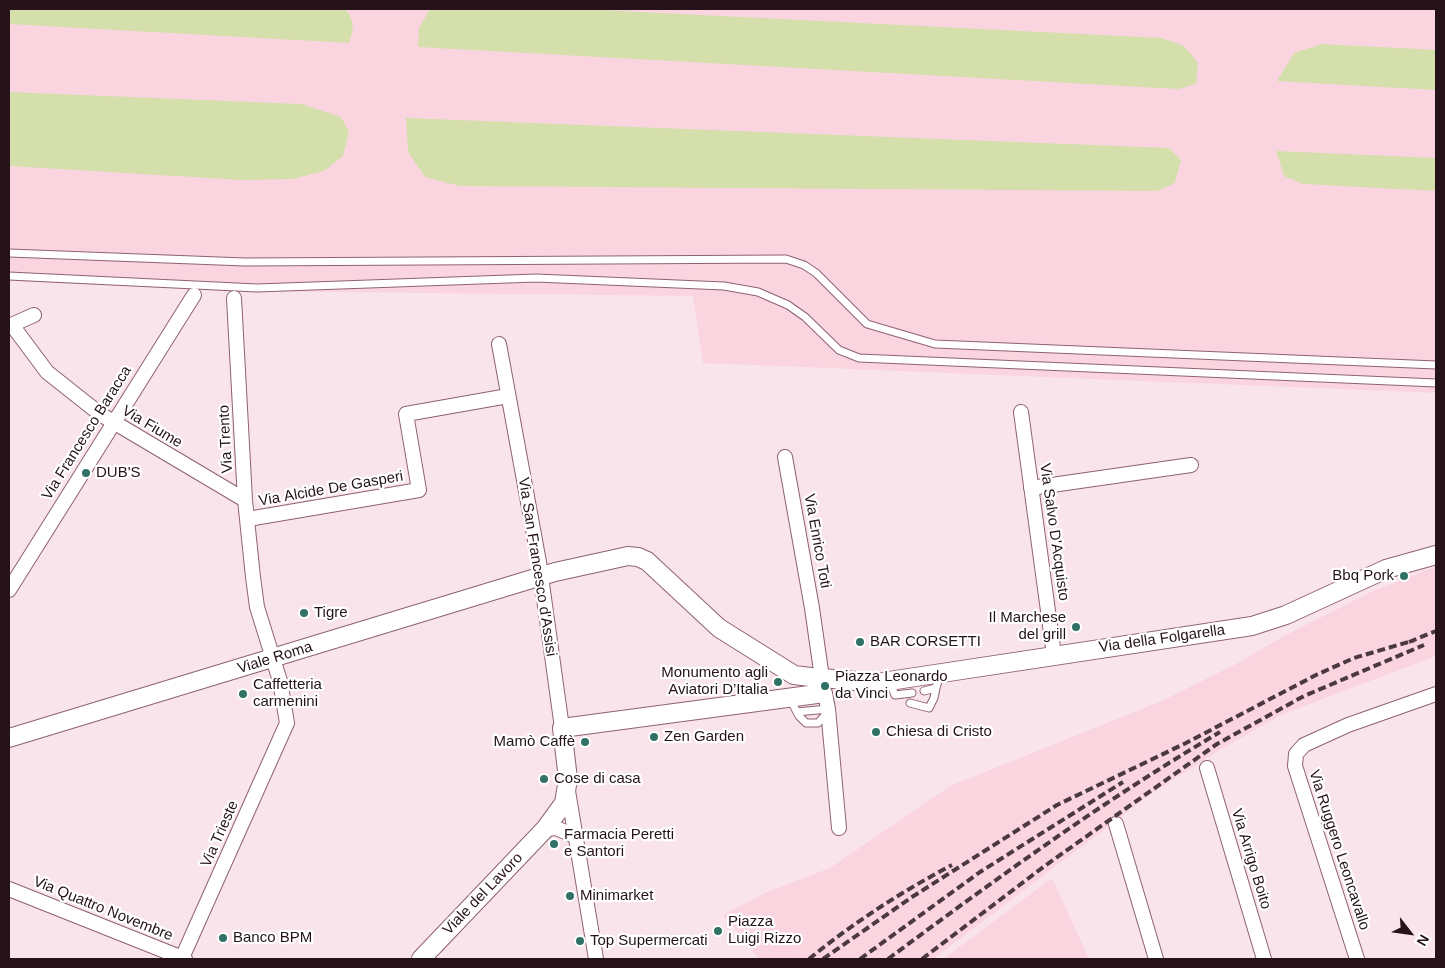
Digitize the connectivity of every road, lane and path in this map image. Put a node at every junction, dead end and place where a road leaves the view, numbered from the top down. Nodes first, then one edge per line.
1 (9, 253) edge
2 (9, 276) edge
3 (194, 295) dead end
4 (234, 298) dead end
5 (34, 315) dead end
6 (10, 325) edge
7 (498, 344) dead end
8 (1436, 365) edge
9 (1436, 383) edge
10 (508, 396) junction
11 (1021, 412) dead end
12 (112, 422) junction
13 (785, 457) dead end
14 (1191, 465) dead end
15 (1031, 488) junction
16 (245, 500) junction
17 (248, 519) junction
18 (1436, 555) edge
19 (541, 576) junction
20 (9, 590) edge
21 (1054, 655) junction
22 (273, 659) junction
23 (794, 675) junction
24 (938, 681) junction
25 (890, 689) junction
26 (924, 690) dead end
27 (822, 691) junction
28 (912, 693) dead end
29 (1436, 694) edge
30 (934, 698) junction
31 (925, 699) dead end
32 (793, 702) junction
33 (913, 702) dead end
34 (287, 723) joint
35 (562, 728) junction
36 (9, 738) edge
37 (1207, 768) dead end
38 (568, 791) junction
39 (1116, 824) dead end
40 (839, 828) dead end
41 (544, 829) junction
42 (577, 837) junction
43 (9, 889) edge
44 (183, 959) edge
45 (422, 959) edge
46 (596, 959) edge
47 (1156, 959) edge
48 (1264, 959) edge
49 (1357, 959) edge

1 - 8 lane
2 - 9 lane
3 - 12 street, Via Francesco Baracca
4 - 16 street, Via Trento
5 - 6 street
6 - 12 street, Via Fiume
7 - 10 street, Via San Francesco d'Assisi
10 - 17 street, Via Alcide De Gasperi
10 - 19 street, Via San Francesco d'Assisi
11 - 15 street, Via Salvo D'Acquisto
12 - 16 street, Via Fiume
12 - 20 street, Via Francesco Baracca
13 - 27 street, Via Enrico Toti
14 - 15 street
15 - 21 street, Via Salvo D'Acquisto
16 - 17 street, Via Trento
17 - 22 street, Via Trento
18 - 21 street, Via della Folgarella
19 - 22 street, Viale Roma
19 - 23 street, Viale Roma
19 - 35 street, Via San Francesco d'Assisi
21 - 24 street, Via della Folgarella
22 - 34 street, Via Trento
22 - 36 street, Viale Roma
23 - 27 street
23 - 32 street
24 - 25 street, Via della Folgarella
24 - 26 lane
24 - 30 lane
25 - 27 street
25 - 28 lane
27 - 32 street
27 - 32 lane
27 - 40 street
29 - 49 street, Via Ruggero Leoncavallo
30 - 31 lane
30 - 33 lane
32 - 35 street
34 - 44 street, Via Trieste
35 - 38 street, Via San Francesco d'Assisi
37 - 48 street, Via Arrigo Boito
38 - 41 street
38 - 42 street, Via San Francesco d'Assisi
39 - 47 street
41 - 42 street
41 - 45 street, Viale del Lavoro
42 - 46 street, Via San Francesco d'Assisi
43 - 44 street, Via Quattro Novembre

